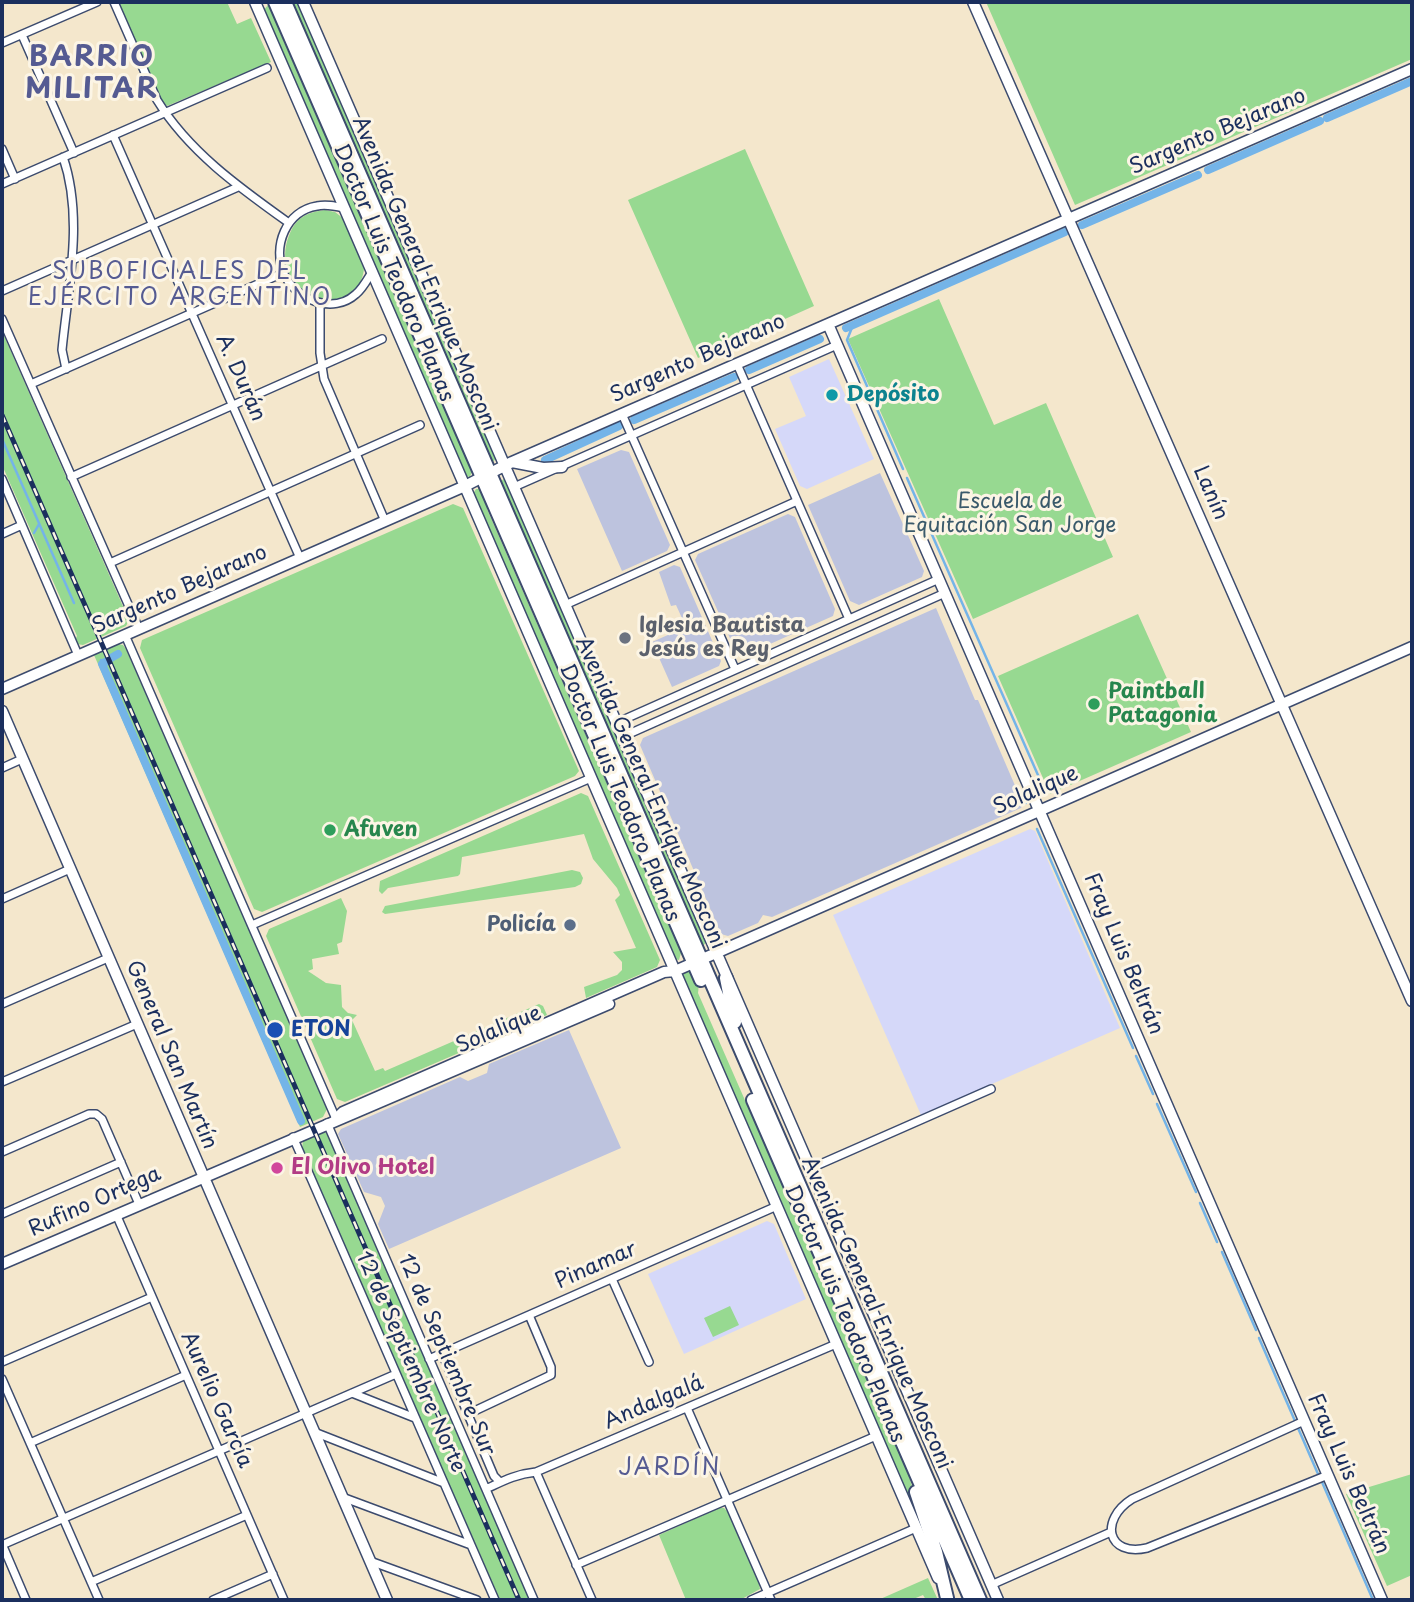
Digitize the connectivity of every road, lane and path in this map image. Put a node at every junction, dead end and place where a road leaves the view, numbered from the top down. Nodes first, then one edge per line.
1 (97, 2) edge
2 (114, 2) edge
3 (254, 2) edge
4 (275, 2) edge
5 (285, 2) edge
6 (303, 2) edge
7 (973, 2) edge
8 (22, 35) junction
9 (2, 43) edge
10 (267, 68) dead end
11 (1412, 69) edge
12 (166, 112) junction
13 (113, 135) junction
14 (2, 149) edge
15 (74, 153) junction
16 (63, 157) junction
17 (15, 179) junction
18 (2, 184) edge
19 (238, 187) junction
20 (344, 208) junction
21 (1068, 218) junction
22 (289, 223) junction
23 (153, 225) junction
24 (71, 260) junction
25 (372, 272) junction
26 (283, 273) junction
27 (2, 291) edge
28 (320, 303) junction
29 (192, 313) junction
30 (2, 319) edge
31 (828, 324) junction
32 (382, 339) dead end
33 (837, 345) junction
34 (737, 363) junction
35 (322, 365) junction
36 (66, 369) junction
37 (31, 384) junction
38 (747, 385) junction
39 (232, 405) junction
40 (622, 414) junction
41 (419, 425) dead end
42 (632, 436) junction
43 (355, 454) junction
44 (508, 464) junction
45 (562, 467) junction
46 (486, 475) junction
47 (72, 477) junction
48 (2, 479) edge
49 (465, 486) junction
50 (514, 488) junction
51 (271, 492) junction
52 (797, 501) junction
53 (385, 521) junction
54 (22, 525) junction
55 (2, 534) edge
56 (683, 552) junction
57 (300, 558) junction
58 (110, 564) junction
59 (939, 579) junction
60 (945, 593) junction
61 (565, 605) junction
62 (849, 619) junction
63 (139, 629) junction
64 (125, 635) junction
65 (1412, 647) edge
66 (79, 655) junction
67 (735, 669) junction
68 (2, 689) edge
69 (1282, 704) junction
70 (2, 711) edge
71 (616, 723) junction
72 (622, 737) junction
73 (22, 759) junction
74 (2, 768) edge
75 (591, 778) junction
76 (1039, 811) junction
77 (70, 869) junction
78 (2, 899) edge
79 (252, 925) junction
80 (715, 953) junction
81 (108, 958) junction
82 (697, 961) junction
83 (675, 971) junction
84 (726, 978) junction
85 (1412, 1000) edge
86 (2, 1004) edge
87 (137, 1024) junction
88 (745, 1060) junction
89 (2, 1082) edge
90 (991, 1089) dead end
91 (332, 1121) junction
92 (293, 1138) junction
93 (2, 1152) edge
94 (121, 1162) junction
95 (809, 1169) junction
96 (203, 1176) junction
97 (139, 1204) junction
98 (777, 1206) junction
99 (2, 1214) edge
100 (116, 1214) junction
101 (2, 1264) edge
102 (612, 1279) junction
103 (152, 1297) junction
104 (529, 1315) junction
105 (836, 1343) junction
106 (442, 1353) junction
107 (429, 1359) junction
108 (2, 1362) edge
109 (649, 1362) dead end
110 (396, 1374) junction
111 (186, 1376) junction
112 (2, 1378) edge
113 (352, 1393) junction
114 (687, 1408) junction
115 (306, 1413) junction
116 (468, 1414) junction
117 (415, 1419) junction
118 (1304, 1421) junction
119 (314, 1432) junction
120 (876, 1436) junction
121 (30, 1443) junction
122 (219, 1451) junction
123 (907, 1454) junction
124 (537, 1472) junction
125 (1328, 1475) junction
126 (498, 1480) junction
127 (444, 1483) junction
128 (485, 1489) junction
129 (342, 1497) junction
130 (727, 1500) junction
131 (247, 1515) junction
132 (63, 1519) junction
133 (916, 1528) junction
134 (1111, 1532) junction
135 (2, 1545) edge
136 (471, 1545) junction
137 (370, 1561) junction
138 (576, 1564) junction
139 (12, 1567) junction
140 (2, 1572) edge
141 (273, 1574) junction
142 (91, 1583) junction
143 (991, 1585) junction
144 (769, 1597) edge
145 (947, 1599) edge
146 (26, 1600) edge
147 (99, 1600) edge
148 (214, 1600) edge
149 (284, 1600) edge
150 (387, 1600) edge
151 (478, 1600) edge
152 (495, 1600) edge
153 (534, 1600) edge
154 (592, 1600) edge
155 (751, 1600) edge
156 (971, 1600) edge
157 (981, 1600) edge
158 (998, 1600) edge
159 (1382, 1600) edge

1 - 8 street
2 - 12 street
3 - 20 street, Doctor Luis Teodoro Planas
4 - 46 highway, Avenida General Enrique Mosconi
5 - 46 highway, Avenida General Enrique Mosconi
6 - 44 street
7 - 21 street, Lanín
8 - 9 street
8 - 15 street
10 - 12 street
11 - 21 street, Sargento Bejarano
12 - 13 street
12 - 19 street
13 - 15 street
13 - 23 street, A. Durán
14 - 17 street
15 - 16 street
16 - 17 street
16 - 24 street
17 - 18 street
19 - 22 street
19 - 23 street
20 - 22 street
20 - 25 street, Doctor Luis Teodoro Planas
21 - 31 street, Sargento Bejarano
21 - 69 street, Lanín
22 - 26 street
23 - 24 street
23 - 29 street, A. Durán
24 - 27 street
24 - 36 street
25 - 28 street
25 - 49 street, Doctor Luis Teodoro Planas
26 - 28 street
26 - 29 street
28 - 35 street
29 - 36 street
29 - 39 street, A. Durán
30 - 37 street
31 - 33 street, Fray Luis Beltrán
31 - 34 street, Sargento Bejarano
32 - 35 street
33 - 38 street, Sargento Bejarano
33 - 59 street, Fray Luis Beltrán
34 - 38 street
34 - 40 street, Sargento Bejarano
35 - 39 street
35 - 43 street
36 - 37 street
37 - 47 street
38 - 42 street, Sargento Bejarano
38 - 52 street
39 - 47 street
39 - 51 street, A. Durán
40 - 42 street
40 - 44 street, Sargento Bejarano
41 - 43 street
42 - 45 street, Sargento Bejarano
42 - 56 street
43 - 51 street
43 - 53 street
44 - 45 street
44 - 46 street, Sargento Bejarano
44 - 50 street
45 - 50 street, Sargento Bejarano
46 - 49 street, Sargento Bejarano
46 - 82 highway, Avenida General Enrique Mosconi
47 - 58 street
48 - 54 street
49 - 53 street, Sargento Bejarano
49 - 75 street, Doctor Luis Teodoro Planas
50 - 61 street
51 - 57 street, A. Durán
51 - 58 street
52 - 56 street
52 - 62 street
53 - 57 street, Sargento Bejarano
54 - 55 street
54 - 66 street
56 - 61 street
56 - 67 street
57 - 63 street, Sargento Bejarano
58 - 63 street
59 - 60 street, Fray Luis Beltrán
59 - 62 street
60 - 72 street
60 - 76 street, Fray Luis Beltrán
61 - 71 street
62 - 67 street
63 - 64 street, Sargento Bejarano
64 - 66 street, Sargento Bejarano
64 - 79 street
65 - 69 street, Solalique
66 - 68 street, Sargento Bejarano
67 - 71 street
69 - 76 street, Solalique
69 - 85 street, Lanín
70 - 73 street, General San Martín
71 - 72 street
72 - 80 street
73 - 74 street
73 - 77 street, General San Martín
75 - 79 street
75 - 83 street, Doctor Luis Teodoro Planas
76 - 80 street, Solalique
76 - 118 street, Fray Luis Beltrán
77 - 78 street
77 - 81 street, General San Martín
79 - 91 street, 12 de Septiembre Sur
80 - 82 street, Solalique
80 - 84 street
81 - 86 street
81 - 87 street, General San Martín
82 - 83 street, Solalique
82 - 88 highway, Avenida General Enrique Mosconi
82 - 123 highway, Avenida General Enrique Mosconi
83 - 91 street, Solalique
83 - 98 street, Doctor Luis Teodoro Planas
84 - 88 highway
84 - 95 street
87 - 89 street
87 - 96 street, General San Martín
88 - 157 highway, Avenida General Enrique Mosconi
90 - 95 street
91 - 92 street, Solalique
91 - 107 street, 12 de Septiembre Sur
92 - 96 street, Solalique
92 - 110 street, 12 de Septiembre Norte
93 - 94 street
94 - 97 street
94 - 99 street
95 - 143 street
96 - 97 street, Rufino Ortega
96 - 115 street, General San Martín
97 - 100 street, Rufino Ortega
98 - 102 street, Pinamar
98 - 105 street, Doctor Luis Teodoro Planas
100 - 101 street, Rufino Ortega
100 - 103 street, Aurelio García
102 - 104 street, Pinamar
102 - 109 street
103 - 108 street
103 - 111 street, Aurelio García
104 - 106 street, Pinamar
104 - 116 street
105 - 114 street, Andalgalá
105 - 120 street, Doctor Luis Teodoro Planas
106 - 107 street, Pinamar
106 - 116 street
107 - 128 street, 12 de Septiembre Sur
110 - 113 street
110 - 117 street, 12 de Septiembre Norte
111 - 121 street
111 - 122 street, Aurelio García
112 - 121 street
113 - 115 street
113 - 117 street
114 - 124 street, Andalgalá
114 - 130 street
115 - 119 street, General San Martín
115 - 122 street
116 - 126 street
117 - 127 street, 12 de Septiembre Norte
118 - 125 street, Fray Luis Beltrán
118 - 134 street
119 - 127 street
119 - 129 street, General San Martín
120 - 130 street
120 - 133 street, Doctor Luis Teodoro Planas
121 - 132 street
122 - 131 street, Aurelio García
122 - 132 street
123 - 145 highway
123 - 156 highway, Avenida General Enrique Mosconi
124 - 126 street, Andalgalá
124 - 138 street
125 - 134 street
125 - 159 street, Fray Luis Beltrán
126 - 128 street, Andalgalá
127 - 136 street, 12 de Septiembre Norte
128 - 153 street, 12 de Septiembre Sur
129 - 136 street
129 - 137 street, General San Martín
130 - 138 street
130 - 144 street
131 - 141 street, Aurelio García
131 - 142 street
132 - 135 street
132 - 142 street
133 - 144 street
133 - 145 street, Doctor Luis Teodoro Planas
134 - 143 street
135 - 139 street
136 - 152 street, 12 de Septiembre Norte
137 - 150 street, General San Martín
137 - 151 street
138 - 154 street
139 - 140 street
139 - 146 street
141 - 148 street
141 - 149 street, Aurelio García
142 - 147 street
143 - 158 street
144 - 155 street

